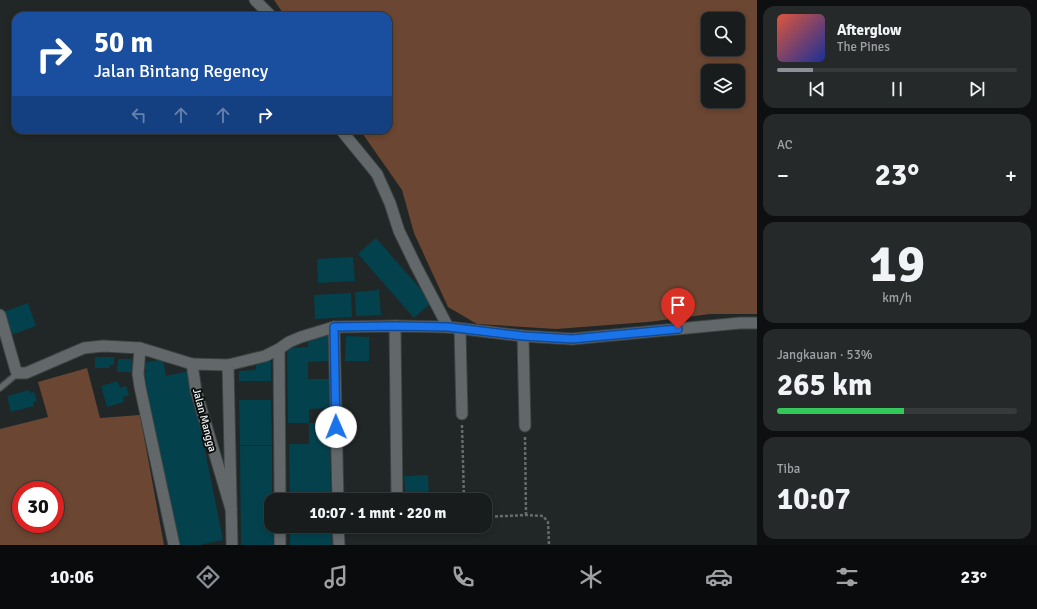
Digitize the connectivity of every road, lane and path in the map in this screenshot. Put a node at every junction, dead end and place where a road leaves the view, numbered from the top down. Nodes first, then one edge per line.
1 (256, 0) edge
2 (267, 12) edge
3 (344, 134) edge
4 (0, 315) edge
5 (757, 323) edge
6 (395, 326) junction
7 (334, 327) junction
8 (448, 327) junction
9 (460, 329) junction
10 (523, 336) junction
11 (140, 348) junction
12 (279, 349) junction
13 (192, 364) junction
14 (228, 366) junction
15 (18, 373) junction
16 (0, 388) edge
17 (462, 414) joint
18 (525, 426) joint
19 (280, 493) edge
20 (338, 493) edge
21 (397, 493) edge
22 (464, 493) edge
23 (231, 509) junction
24 (526, 515) junction
25 (492, 517) edge
26 (280, 533) edge
27 (338, 533) edge
28 (174, 545) edge
29 (232, 545) edge
30 (280, 545) edge
31 (339, 545) edge
32 (549, 545) edge

1 - 2 street
3 - 8 street
4 - 15 street
5 - 10 street
6 - 7 street
6 - 8 street
6 - 21 street
7 - 12 street
7 - 20 street
8 - 9 street
9 - 10 street
9 - 17 street
10 - 18 street
11 - 13 street
11 - 15 street
11 - 28 street
12 - 14 street
12 - 19 street
13 - 14 street
13 - 23 street, Jalan Mangga
14 - 23 street, Jalan Mangga
15 - 16 lane
17 - 22 path
18 - 24 path
23 - 29 street, Jalan Mangga
24 - 25 path
24 - 32 path
26 - 30 street
27 - 31 street

